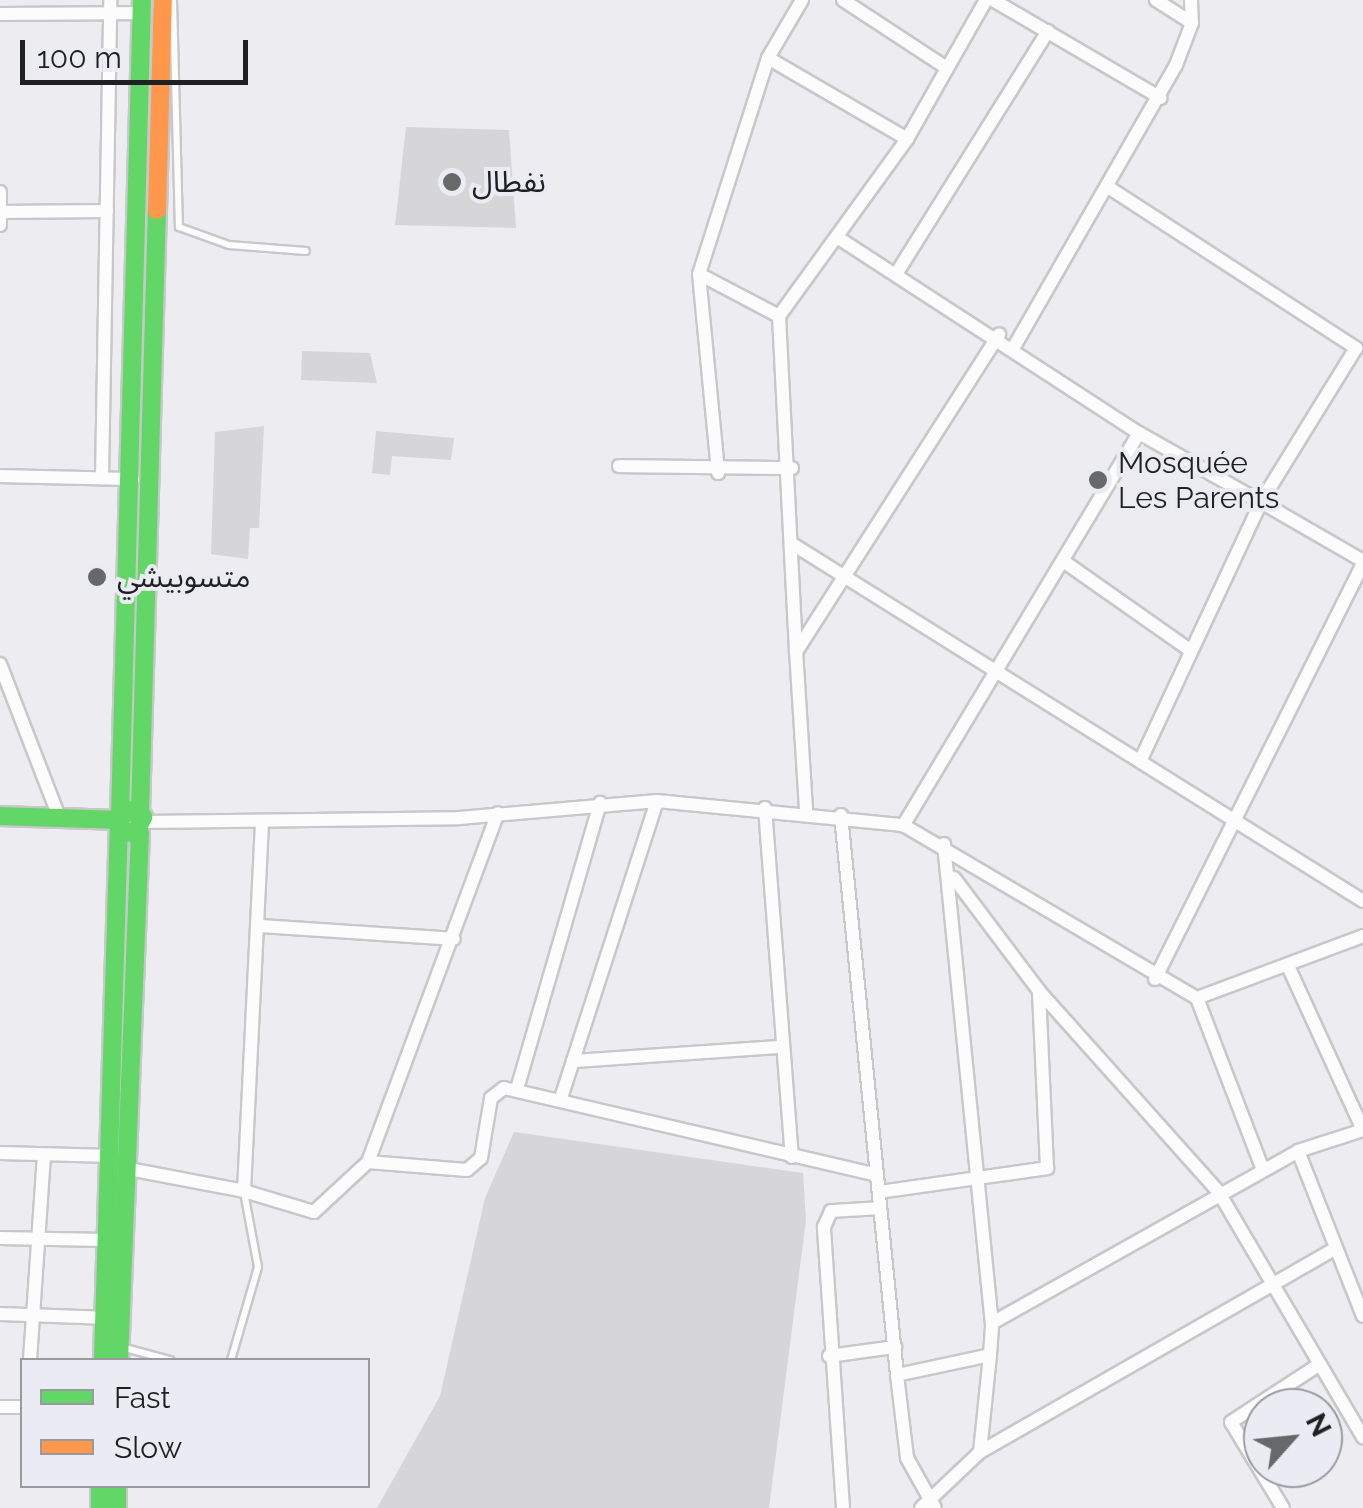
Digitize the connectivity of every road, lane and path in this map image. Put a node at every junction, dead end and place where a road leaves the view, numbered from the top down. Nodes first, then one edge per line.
1 (163, 0) edge
2 (173, 0) edge
3 (802, 0) edge
4 (843, 0) edge
5 (1156, 0) edge
6 (1192, 0) edge
7 (998, 2) edge
8 (82, 6) edge
9 (111, 6) edge
10 (143, 7) edge
11 (0, 14) edge
12 (1192, 22) junction
13 (1048, 31) junction
14 (768, 58) junction
15 (947, 68) junction
16 (1160, 98) junction
17 (907, 139) junction
18 (1108, 187) junction
19 (0, 192) edge
20 (106, 211) junction
21 (0, 212) edge
22 (0, 225) edge
23 (840, 239) junction
24 (306, 251) dead end
25 (898, 271) junction
26 (699, 274) junction
27 (778, 316) junction
28 (998, 334) junction
29 (1015, 345) junction
30 (1359, 350) edge
31 (1139, 432) junction
32 (619, 466) dead end
33 (792, 468) junction
34 (718, 473) junction
35 (0, 476) edge
36 (102, 478) junction
37 (141, 479) junction
38 (1261, 502) junction
39 (794, 545) junction
40 (1066, 563) junction
41 (1363, 563) edge
42 (844, 577) junction
43 (1188, 648) junction
44 (796, 652) junction
45 (0, 664) edge
46 (1000, 670) junction
47 (1140, 761) junction
48 (656, 801) junction
49 (600, 803) junction
50 (765, 808) junction
51 (806, 810) junction
52 (498, 813) junction
53 (841, 815) junction
54 (0, 816) edge
55 (59, 818) junction
56 (131, 822) junction
57 (262, 822) junction
58 (1238, 824) junction
59 (903, 825) junction
60 (944, 843) junction
61 (954, 878) junction
62 (1363, 902) edge
63 (259, 926) junction
64 (1363, 936) edge
65 (454, 939) junction
66 (1288, 966) junction
67 (1155, 978) junction
68 (1040, 991) junction
69 (1197, 998) junction
70 (780, 1047) junction
71 (572, 1062) junction
72 (517, 1088) junction
73 (561, 1098) junction
74 (1363, 1130) edge
75 (1298, 1152) junction
76 (0, 1154) edge
77 (44, 1154) junction
78 (108, 1156) junction
79 (792, 1157) junction
80 (368, 1162) junction
81 (129, 1163) junction
82 (1262, 1167) junction
83 (878, 1175) junction
84 (980, 1181) junction
85 (244, 1191) junction
86 (878, 1192) junction
87 (1218, 1192) junction
88 (880, 1208) junction
89 (0, 1238) edge
90 (38, 1239) junction
91 (106, 1240) junction
92 (1335, 1249) junction
93 (1274, 1283) junction
94 (0, 1314) edge
95 (34, 1315) junction
96 (1363, 1316) edge
97 (113, 1319) junction
98 (992, 1324) junction
99 (894, 1347) junction
100 (119, 1354) edge
101 (990, 1355) junction
102 (829, 1356) junction
103 (30, 1358) edge
104 (103, 1358) edge
105 (153, 1358) edge
106 (232, 1358) edge
107 (1320, 1364) junction
108 (898, 1375) junction
109 (1363, 1437) edge
110 (980, 1452) junction
111 (929, 1505) edge
112 (843, 1508) edge
113 (1283, 1508) edge

1 - 37 main road
2 - 24 lane
3 - 14 street
4 - 15 street
5 - 12 street
6 - 12 street
7 - 13 street
7 - 15 street
8 - 9 street
8 - 11 street
9 - 10 street
9 - 20 street
10 - 37 main road
12 - 16 street
13 - 16 street
13 - 25 street
14 - 17 street
14 - 26 street
15 - 17 street
16 - 18 street
17 - 23 street
18 - 29 street
18 - 30 street
19 - 21 street
20 - 21 street
20 - 36 street
21 - 22 street
23 - 25 street
23 - 27 street
25 - 28 street
26 - 27 street
26 - 34 street
27 - 33 street
28 - 29 street
28 - 42 street
29 - 31 street
30 - 38 street
31 - 38 street
31 - 40 street
32 - 34 street
33 - 34 street
33 - 39 street
35 - 36 street
36 - 37 street
37 - 56 main road
38 - 41 street
38 - 43 street
39 - 42 street
39 - 44 street
40 - 43 street
40 - 46 street
41 - 58 street
42 - 44 street
42 - 46 street
43 - 47 street
44 - 51 street
45 - 55 street
46 - 47 street
46 - 59 street
47 - 58 street
48 - 49 street
48 - 50 street
48 - 71 street
49 - 52 street
49 - 72 street
50 - 51 street
50 - 70 street
51 - 53 street
52 - 57 street
52 - 65 street
53 - 59 street
53 - 83 street
54 - 55 main road
55 - 56 main road
56 - 57 street
56 - 78 main road
56 - 81 main road
57 - 63 street
58 - 62 street
58 - 67 street
59 - 60 street
60 - 61 street
60 - 67 street
61 - 68 street
61 - 84 street
63 - 65 street
63 - 85 street
64 - 66 street
65 - 80 street
66 - 69 street
66 - 74 street
67 - 69 street
68 - 84 street
68 - 87 street
69 - 82 street
70 - 71 street
70 - 79 street
71 - 73 street
72 - 73 street
72 - 80 street
73 - 79 street
74 - 75 street
75 - 82 street
75 - 92 street
76 - 77 street
77 - 78 street
77 - 90 street
78 - 81 street
78 - 91 main road
79 - 83 street
80 - 85 street
81 - 85 street
81 - 97 main road
82 - 87 street
83 - 86 street
84 - 86 street
84 - 98 street
85 - 106 lane
86 - 88 street
87 - 93 street
87 - 98 street
88 - 99 street
88 - 102 street
89 - 90 street
90 - 91 street
90 - 95 street
91 - 97 main road
92 - 93 street
92 - 96 street
93 - 107 street
93 - 110 street
94 - 95 street
95 - 97 street
95 - 103 street
97 - 100 main road
97 - 104 main road
98 - 101 street
99 - 102 street
99 - 108 street
100 - 105 lane
101 - 108 street
101 - 110 street
102 - 112 street
107 - 109 street
107 - 113 street
108 - 111 street
110 - 111 street

